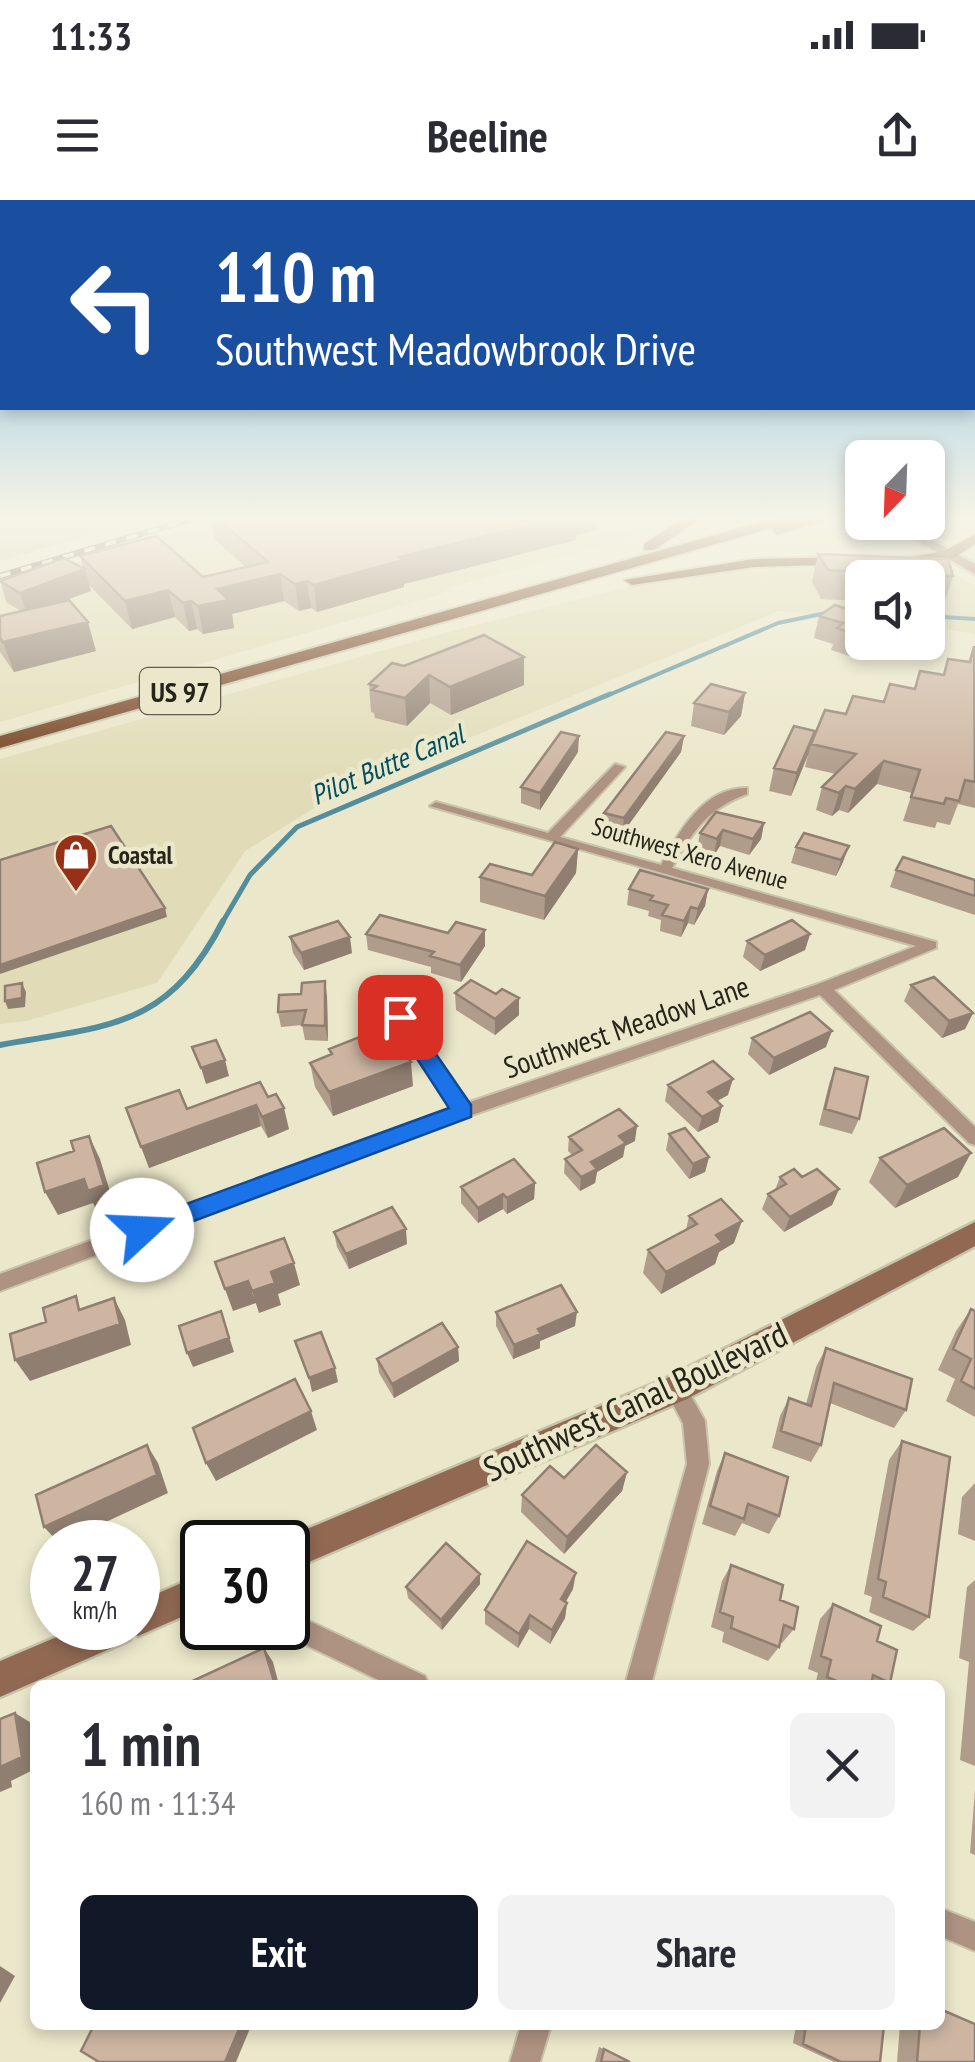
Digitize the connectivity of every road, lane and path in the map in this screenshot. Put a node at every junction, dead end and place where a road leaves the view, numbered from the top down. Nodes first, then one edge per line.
1 (472, 605) edge
2 (479, 605) edge
3 (515, 605) edge
4 (435, 617) junction
5 (360, 642) junction
6 (0, 742) edge
7 (619, 767) dead end
8 (743, 791) dead end
9 (436, 806) dead end
10 (551, 838) junction
11 (665, 870) junction
12 (932, 945) joint
13 (824, 988) junction
14 (400, 1017) dead end
15 (464, 1111) junction
16 (975, 1138) edge
17 (975, 1233) edge
18 (0, 1283) edge
19 (676, 1389) junction
20 (310, 1545) edge
21 (310, 1634) edge
22 (68, 1650) edge
23 (0, 1680) edge
24 (406, 1680) edge
25 (639, 1680) edge
26 (945, 1924) edge
27 (975, 1938) edge
28 (535, 2030) edge
29 (525, 2062) edge

1 - 4 highway
2 - 4 highway, US 97
3 - 5 highway, US 97
4 - 5 highway, US 97
5 - 6 highway, US 97
7 - 10 street
8 - 11 street
9 - 10 street, Southwest Xero Avenue
10 - 11 street, Southwest Xero Avenue
11 - 12 street, Southwest Xero Avenue
12 - 13 street, Southwest Meadow Lane
13 - 15 street, Southwest Meadow Lane
13 - 16 street
14 - 15 street
15 - 18 street, Southwest Meadow Lane
17 - 19 main road, Southwest Canal Boulevard
19 - 20 main road, Southwest Canal Boulevard
19 - 25 street
21 - 24 street
22 - 23 main road
26 - 27 street
28 - 29 street

